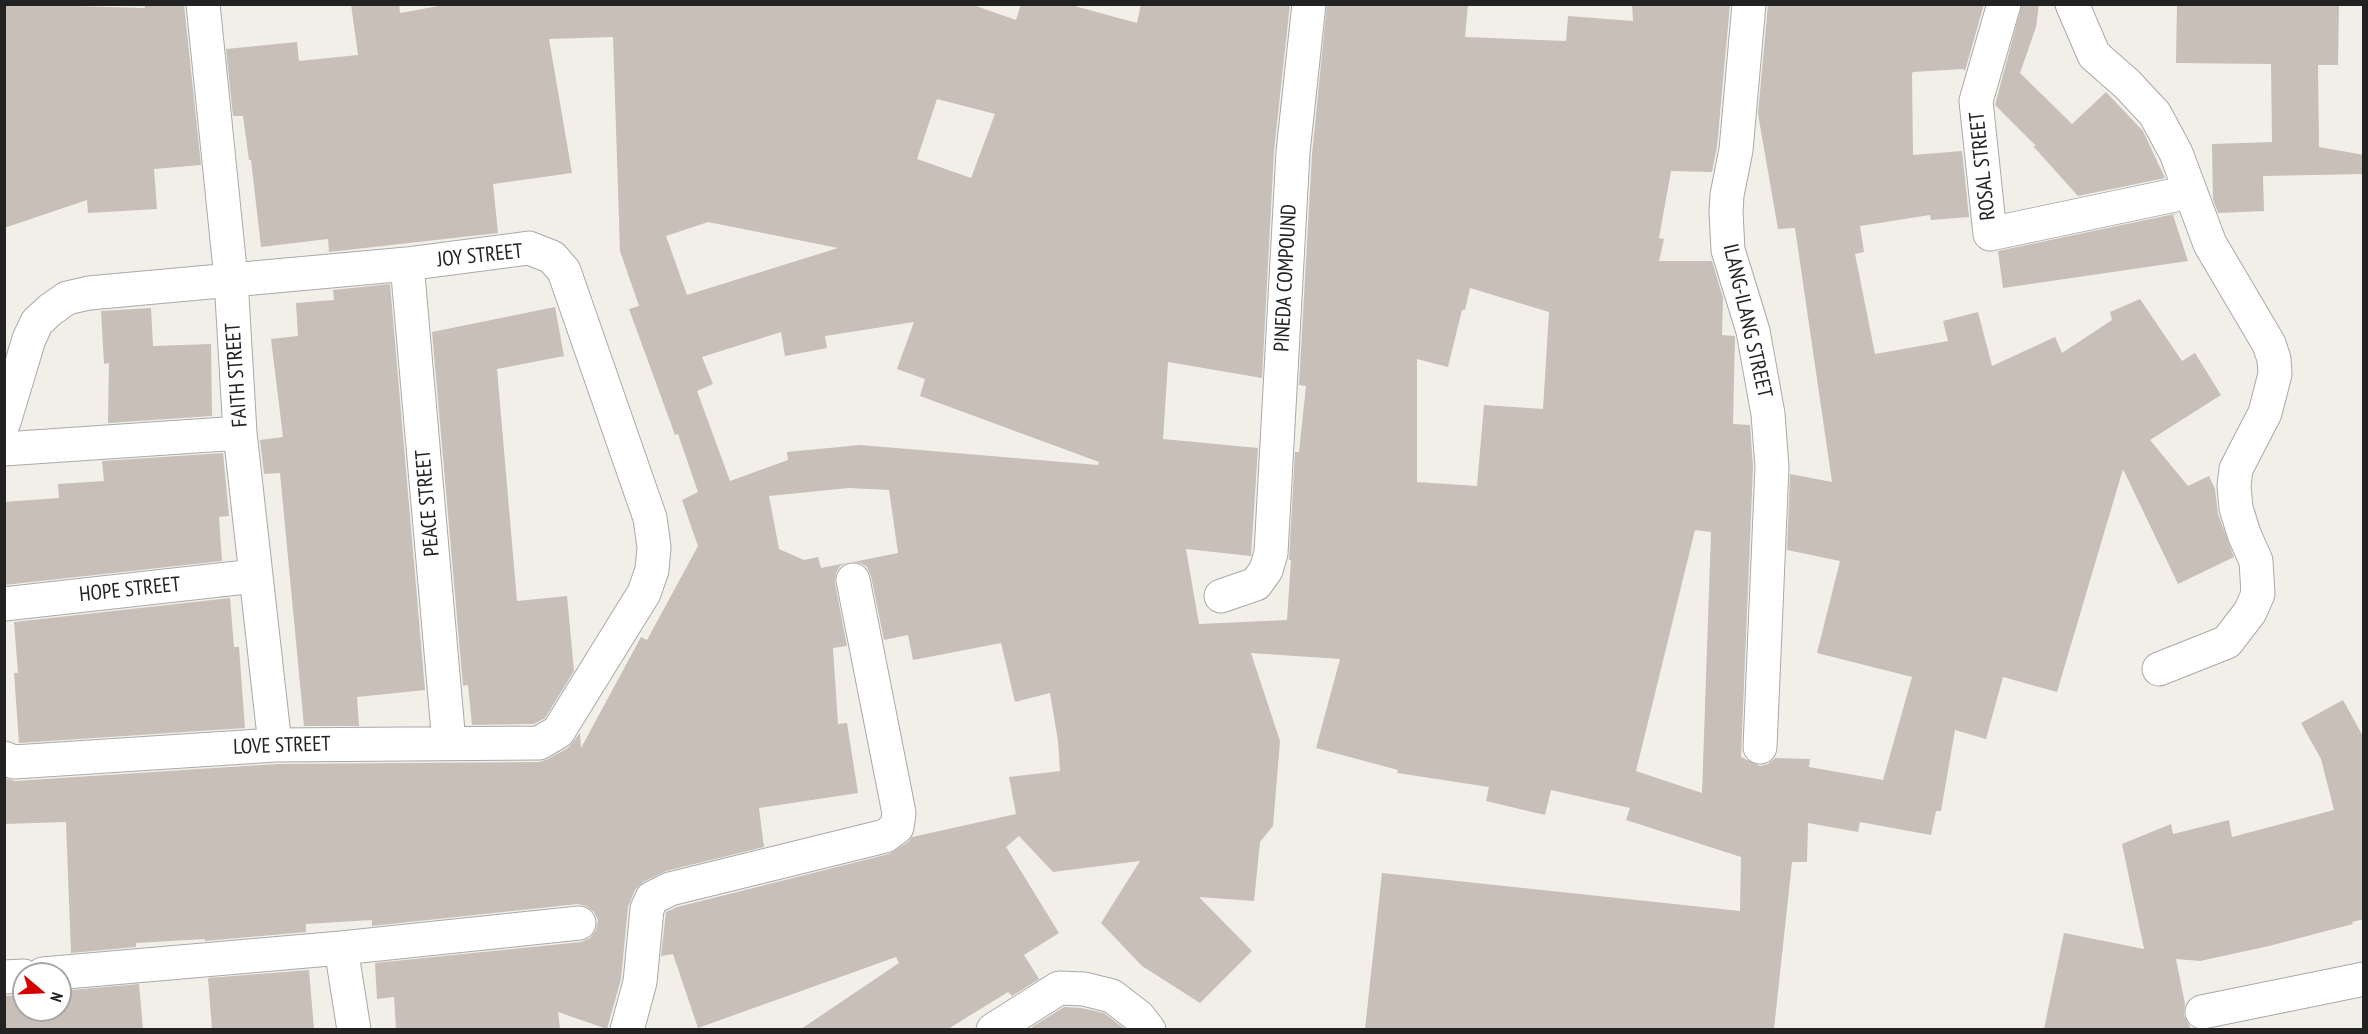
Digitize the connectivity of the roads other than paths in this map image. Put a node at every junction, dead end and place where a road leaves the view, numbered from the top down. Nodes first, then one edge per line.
1 (203, 4) edge
2 (1309, 4) edge
3 (1749, 4) edge
4 (2004, 4) edge
5 (2072, 4) edge
6 (2189, 192) junction
7 (406, 264) junction
8 (231, 279) junction
9 (4, 422) edge
10 (240, 433) junction
11 (4, 449) edge
12 (255, 576) junction
13 (853, 580) dead end
14 (1221, 596) dead end
15 (4, 604) edge
16 (2159, 669) dead end
17 (558, 732) joint
18 (449, 742) junction
19 (275, 745) junction
20 (1760, 747) dead end
21 (4, 758) edge
22 (579, 923) dead end
23 (341, 948) junction
24 (72, 971) edge
25 (2364, 979) edge
26 (2202, 1012) dead end
27 (354, 1029) edge
28 (627, 1029) edge
29 (993, 1029) edge
30 (1149, 1029) edge

1 - 8 street, FAITH STREET
2 - 14 street, PINEDA COMPOUND
3 - 20 street, ILANG-ILANG STREET
4 - 6 street, ROSAL STREET
5 - 6 street
6 - 16 street
7 - 8 street, JOY STREET
7 - 17 street, JOY STREET
7 - 18 street, PEACE STREET
8 - 9 street, JOY STREET
8 - 10 street, FAITH STREET
10 - 11 street
10 - 12 street, FAITH STREET
12 - 15 street, HOPE STREET
12 - 19 street, FAITH STREET
13 - 28 street
17 - 18 street, LOVE STREET
18 - 19 street, LOVE STREET
19 - 21 street, LOVE STREET
22 - 23 street
23 - 24 street
23 - 27 street
25 - 26 street
29 - 30 street

